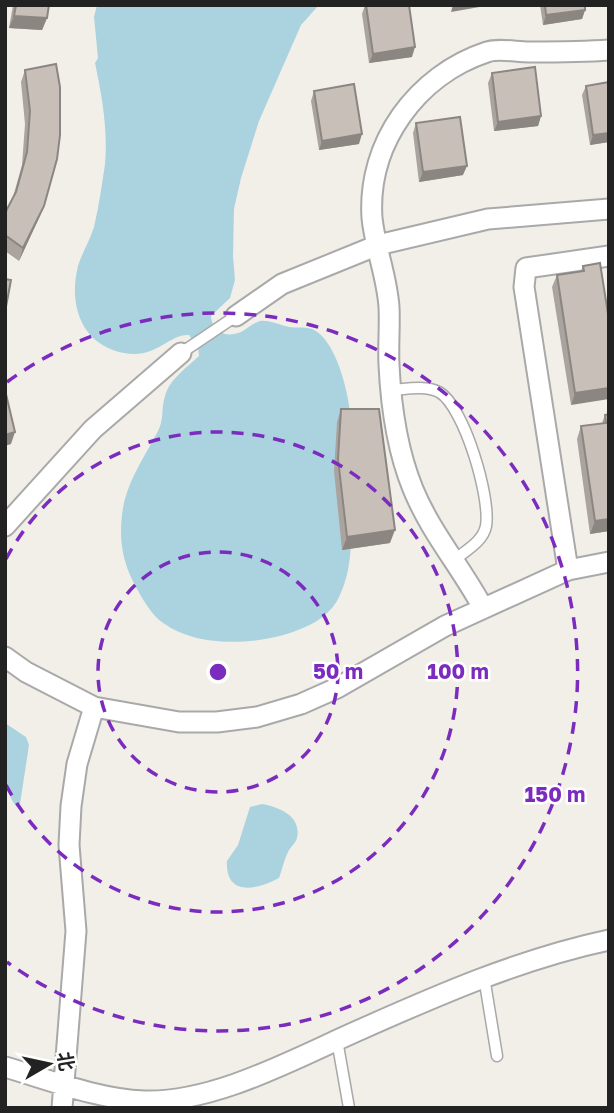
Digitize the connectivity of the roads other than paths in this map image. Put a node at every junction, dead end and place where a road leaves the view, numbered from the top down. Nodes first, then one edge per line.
1 (609, 50) edge
2 (609, 209) edge
3 (378, 245) junction
4 (609, 256) edge
5 (236, 316) joint
6 (181, 353) joint
7 (391, 390) junction
8 (5, 526) edge
9 (453, 561) junction
10 (609, 562) edge
11 (568, 570) junction
12 (483, 608) junction
13 (5, 657) edge
14 (94, 707) junction
15 (609, 940) edge
16 (484, 977) junction
17 (337, 1040) junction
18 (497, 1056) dead end
19 (5, 1066) edge
20 (65, 1085) junction
21 (62, 1108) edge
22 (349, 1108) edge

1 - 3 street
2 - 3 street
3 - 5 street
3 - 7 street
4 - 11 street
5 - 6 lane
6 - 8 street
7 - 9 street
7 - 9 lane
9 - 12 street
10 - 11 street
11 - 12 street
12 - 14 street
13 - 14 street
14 - 20 street
15 - 16 street
16 - 17 street
16 - 18 lane
17 - 20 street
17 - 22 lane
19 - 20 street
20 - 21 street

